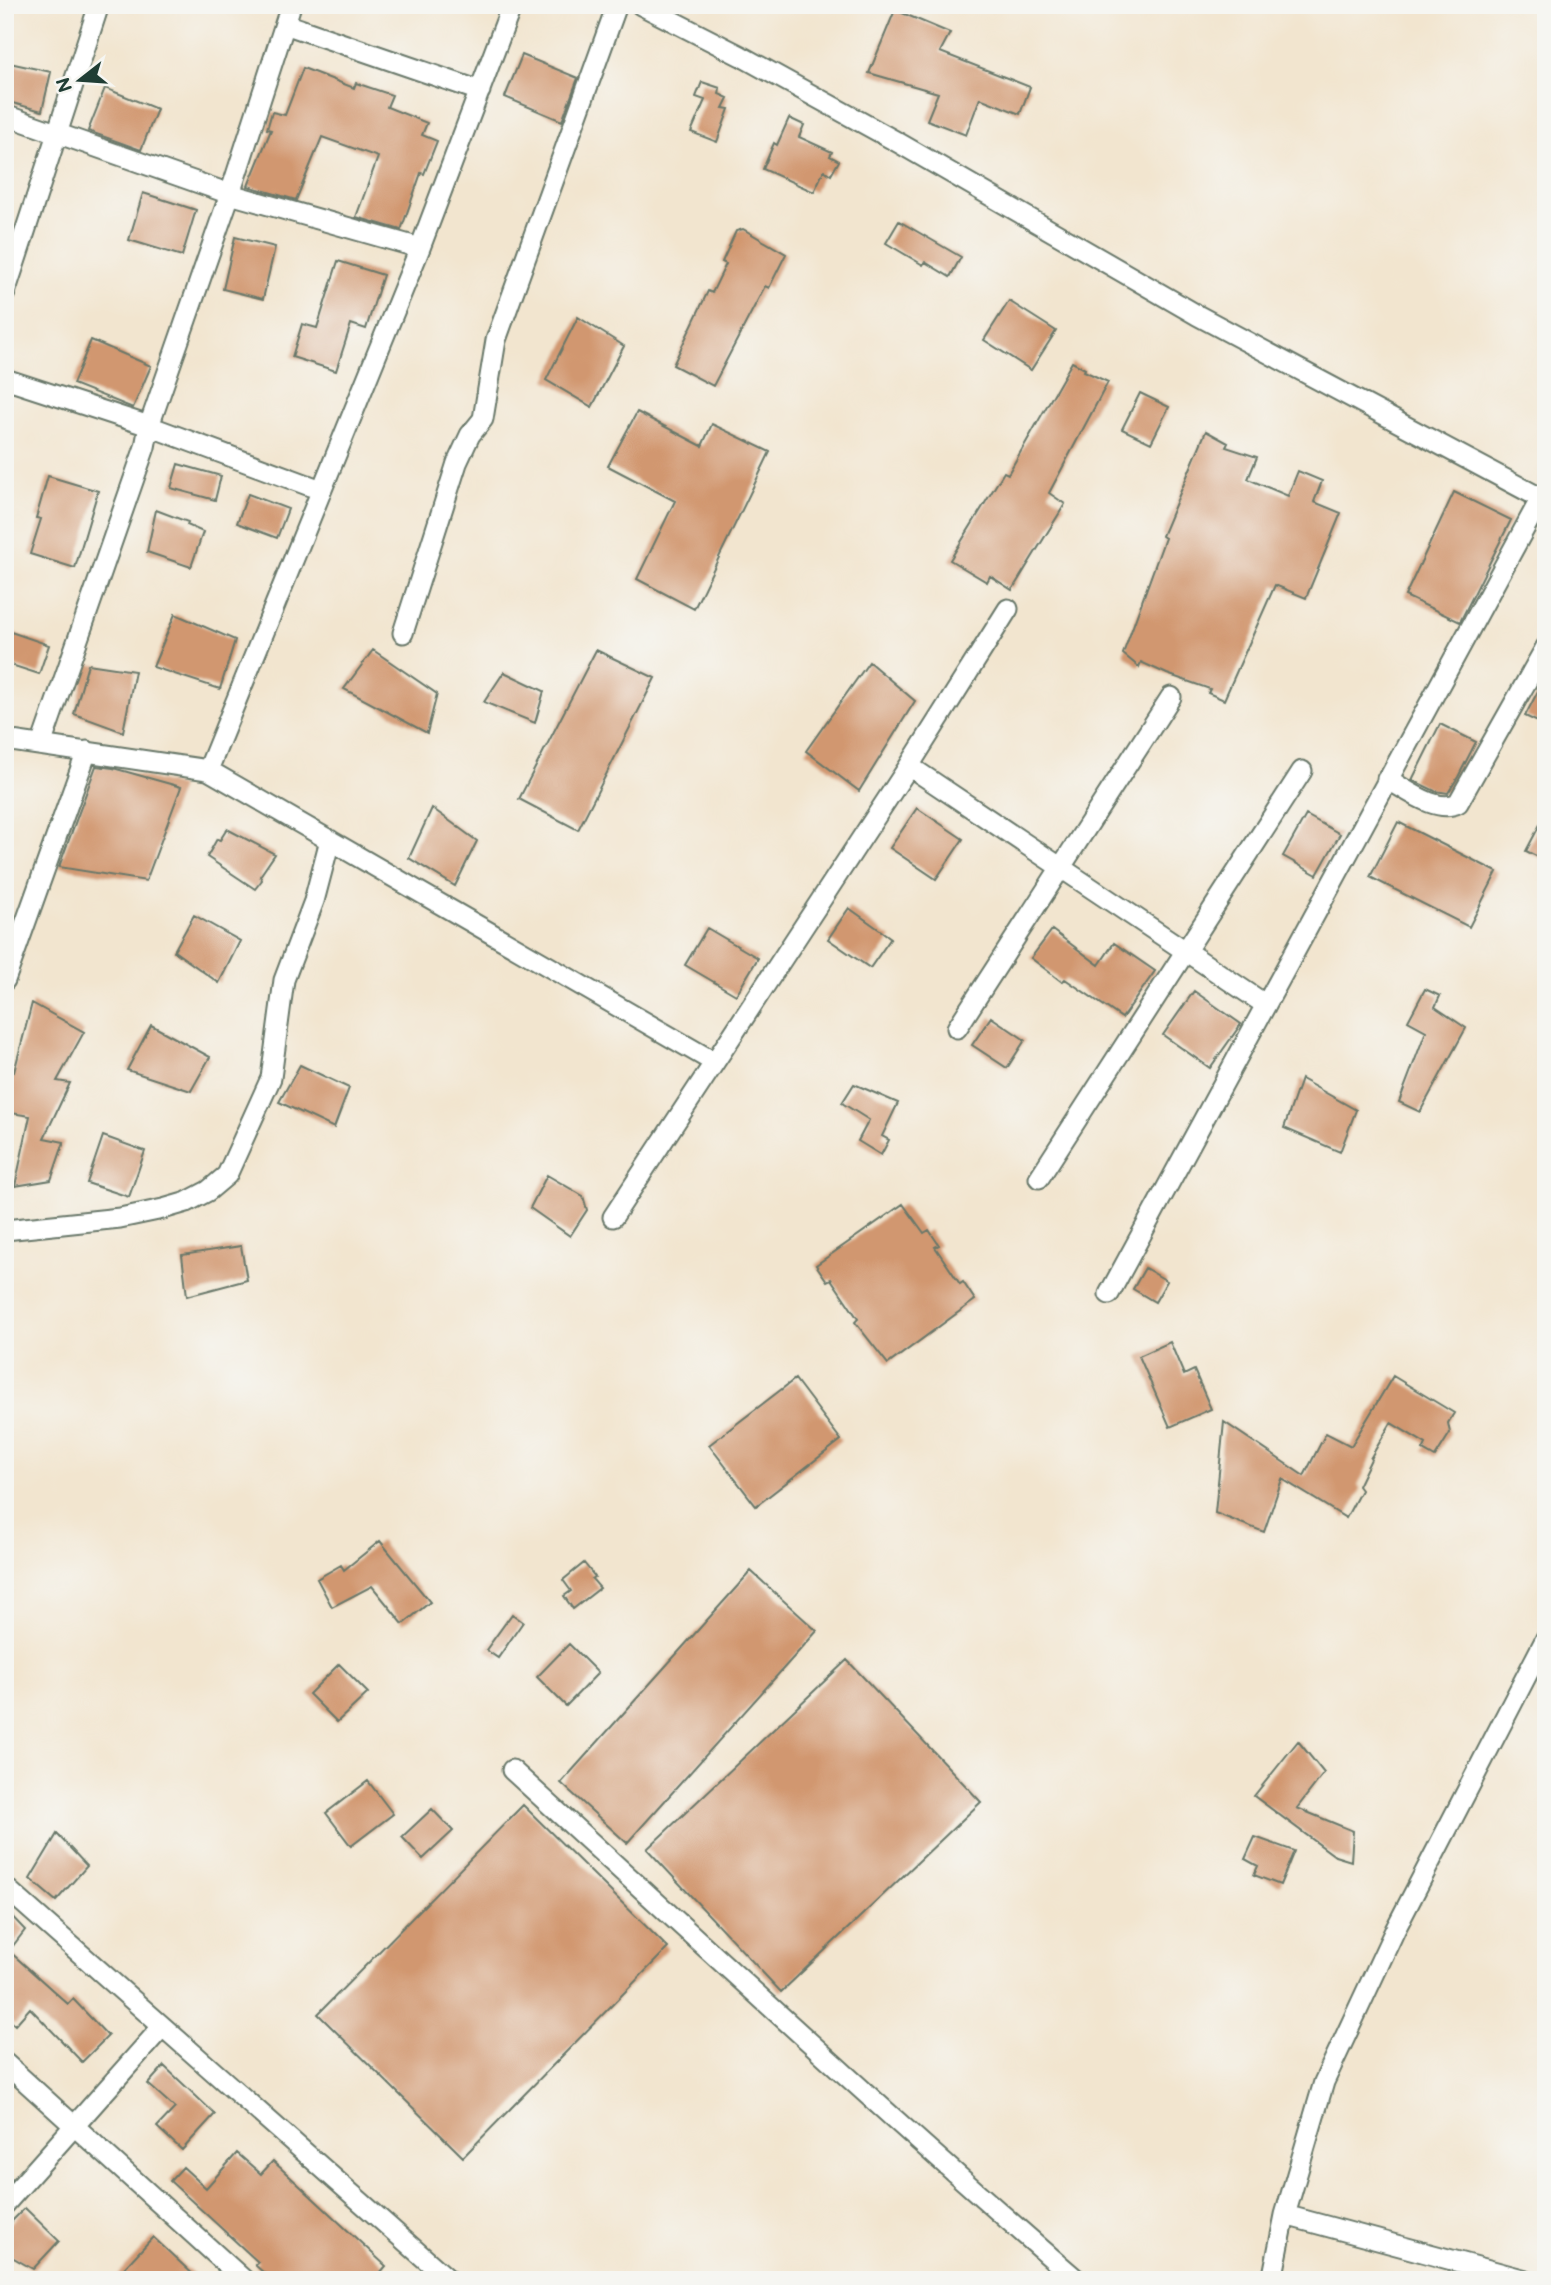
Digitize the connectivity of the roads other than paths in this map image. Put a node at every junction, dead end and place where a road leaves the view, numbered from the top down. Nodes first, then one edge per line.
1 (99, 5) edge
2 (291, 5) edge
3 (512, 5) edge
4 (617, 5) edge
5 (641, 5) edge
6 (285, 24) junction
7 (480, 91) junction
8 (5, 115) edge
9 (56, 133) junction
10 (230, 194) junction
11 (420, 248) junction
12 (5, 293) edge
13 (5, 379) edge
14 (149, 426) junction
15 (321, 491) junction
16 (1543, 499) edge
17 (1009, 609) dead end
18 (403, 633) dead end
19 (1546, 647) edge
20 (1171, 696) dead end
21 (5, 740) edge
22 (41, 744) junction
23 (87, 751) junction
24 (909, 766) junction
25 (208, 769) junction
26 (1302, 771) dead end
27 (1387, 779) junction
28 (330, 840) junction
29 (1059, 866) junction
30 (1187, 952) junction
31 (5, 980) edge
32 (1266, 1005) junction
33 (957, 1028) dead end
34 (714, 1062) junction
35 (1039, 1178) dead end
36 (613, 1217) dead end
37 (5, 1230) edge
38 (1109, 1294) dead end
39 (1546, 1639) edge
40 (512, 1770) dead end
41 (5, 1888) edge
42 (162, 2027) junction
43 (5, 2063) edge
44 (74, 2126) junction
45 (5, 2204) edge
46 (1285, 2215) junction
47 (244, 2280) edge
48 (449, 2280) edge
49 (1077, 2280) edge
50 (1272, 2280) edge
51 (1526, 2280) edge

1 - 9 street
2 - 6 street
3 - 7 street
4 - 18 street
5 - 16 street
6 - 7 street
6 - 10 street
7 - 11 street
8 - 9 street
9 - 10 street
9 - 12 street
10 - 11 street
10 - 14 street
11 - 15 street
13 - 14 street
14 - 15 street
14 - 22 street
15 - 25 street
16 - 27 street
17 - 24 street
19 - 27 street
20 - 29 street
21 - 22 street
22 - 23 street
23 - 25 street
23 - 31 street
24 - 29 street
24 - 34 street
25 - 28 street
26 - 30 street
27 - 32 street
28 - 34 street
28 - 37 street
29 - 30 street
29 - 33 street
30 - 32 street
30 - 35 street
32 - 38 street
34 - 36 street
39 - 46 street
40 - 49 street
41 - 42 street
42 - 44 street
42 - 48 street
43 - 44 street
44 - 45 street
44 - 47 street
46 - 50 street
46 - 51 street

